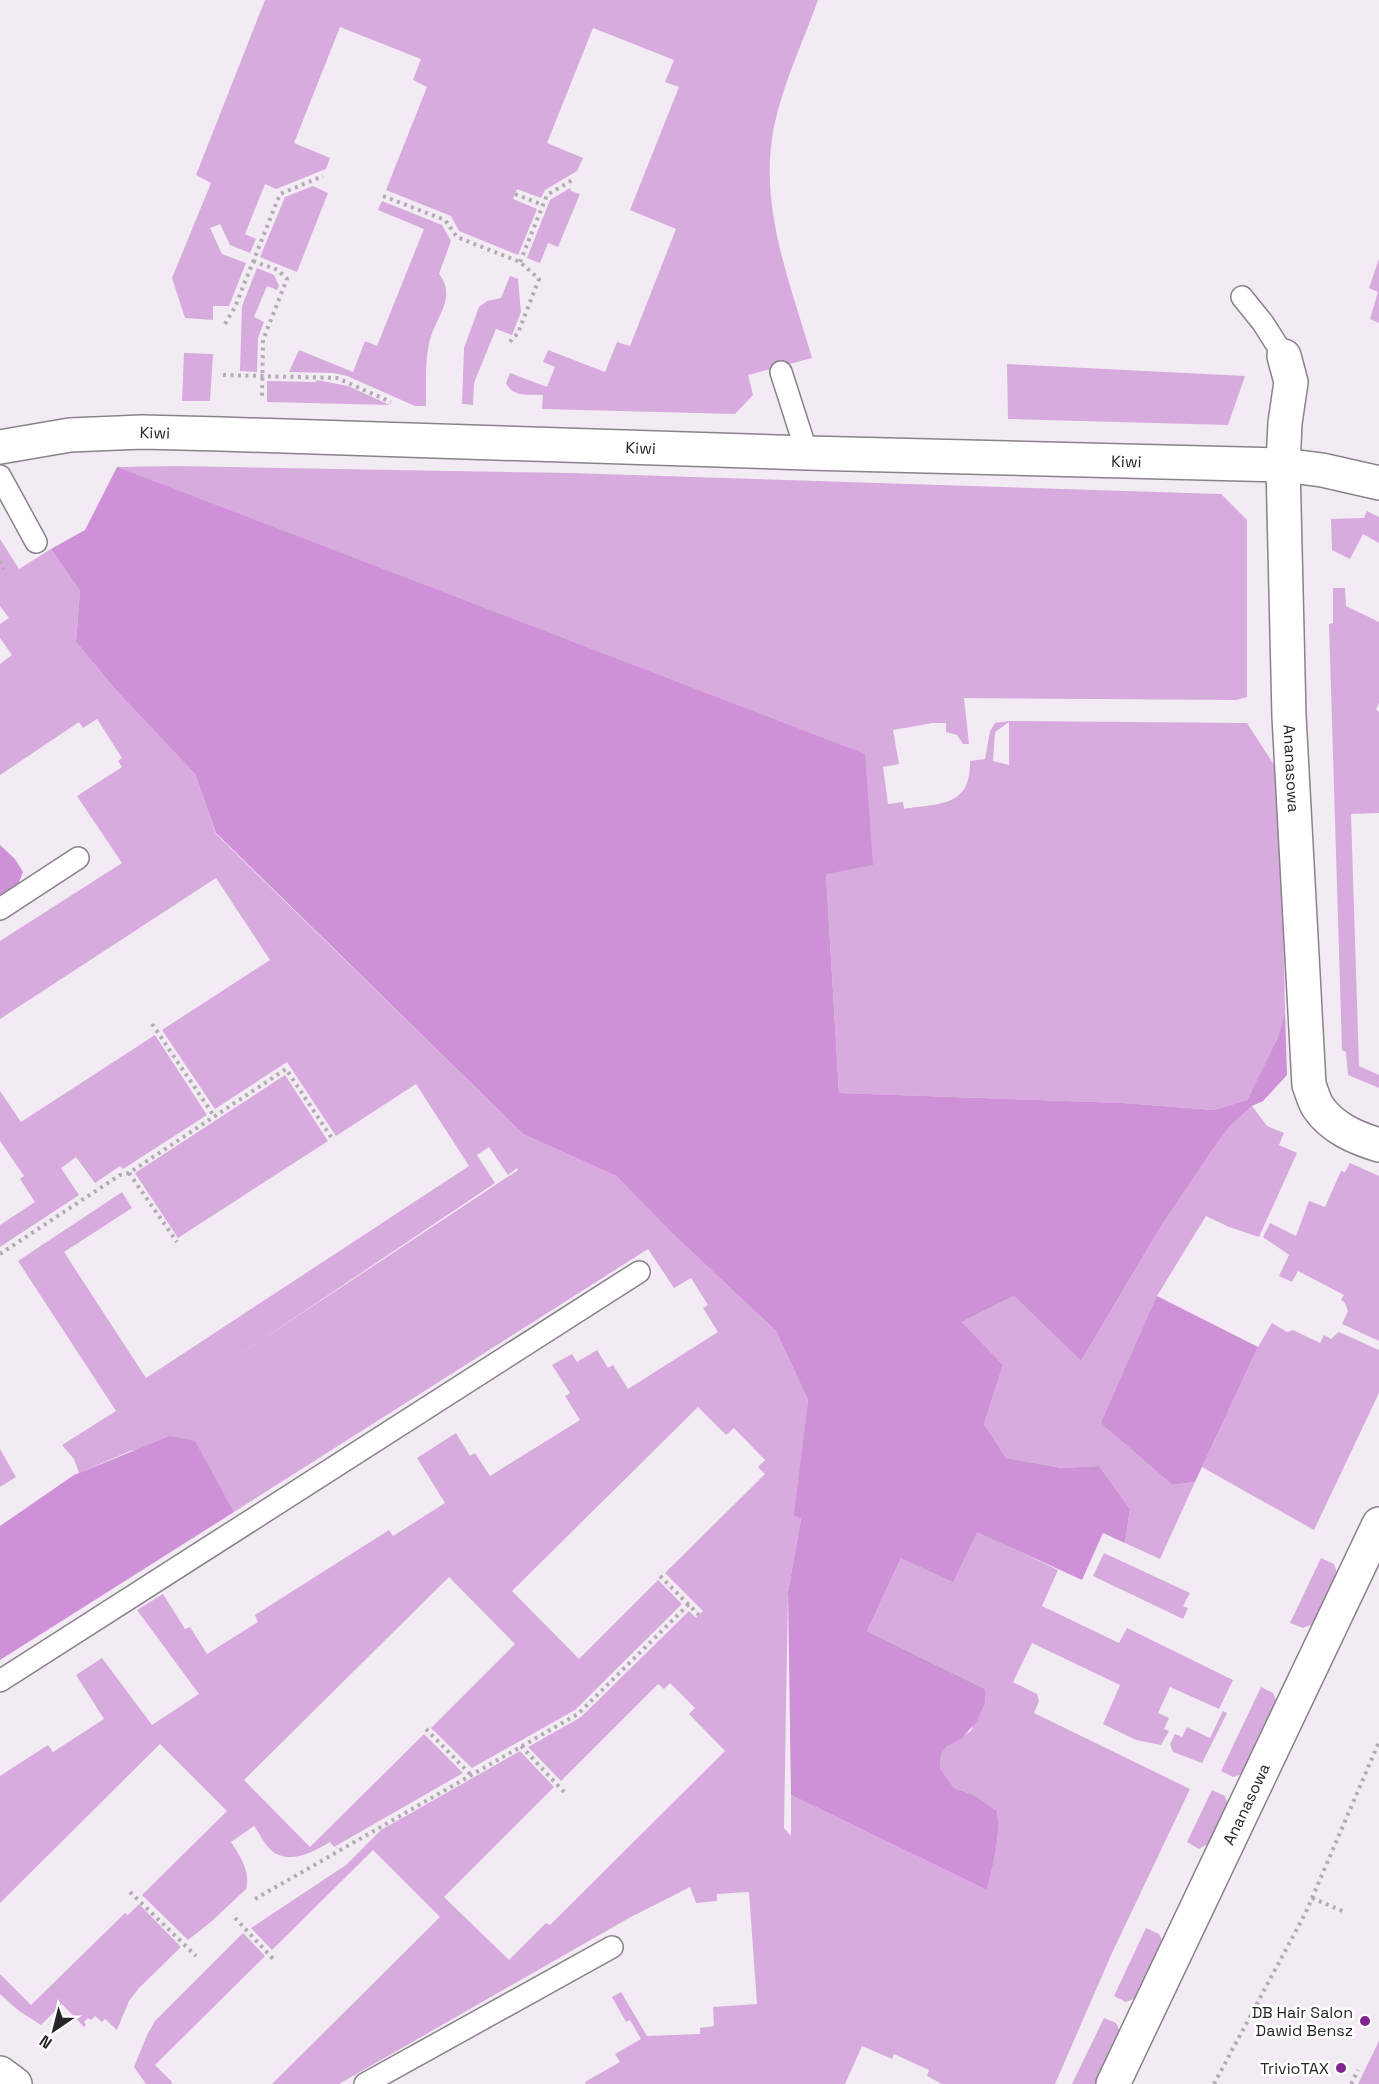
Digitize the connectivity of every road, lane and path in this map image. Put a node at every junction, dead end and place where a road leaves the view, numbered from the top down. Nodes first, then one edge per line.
1 (323, 176) dead end
2 (574, 179) dead end
3 (515, 194) dead end
4 (383, 196) dead end
5 (543, 205) junction
6 (253, 261) junction
7 (520, 262) junction
8 (287, 279) junction
9 (539, 279) junction
10 (545, 281) dead end
11 (293, 282) dead end
12 (1242, 297) dead end
13 (225, 324) dead end
14 (508, 344) dead end
15 (1284, 356) joint
16 (781, 372) dead end
17 (223, 375) dead end
18 (263, 377) junction
19 (400, 406) dead end
20 (262, 407) dead end
21 (0, 447) edge
22 (807, 453) junction
23 (1283, 465) junction
24 (0, 476) edge
25 (1379, 483) edge
26 (36, 542) dead end
27 (0, 561) edge
28 (4, 569) dead end
29 (78, 858) dead end
30 (0, 909) edge
31 (152, 1024) dead end
32 (214, 1116) junction
33 (333, 1140) dead end
34 (1379, 1145) edge
35 (129, 1173) junction
36 (177, 1242) dead end
37 (0, 1254) edge
38 (639, 1272) dead end
39 (1379, 1524) edge
40 (660, 1576) dead end
41 (688, 1604) junction
42 (699, 1615) dead end
43 (0, 1681) edge
44 (426, 1730) dead end
45 (1379, 1742) edge
46 (521, 1746) junction
47 (471, 1775) junction
48 (564, 1792) dead end
49 (130, 1892) dead end
50 (1312, 1898) junction
51 (255, 1899) dead end
52 (1345, 1912) dead end
53 (235, 1918) dead end
54 (612, 1947) dead end
55 (196, 1956) dead end
56 (275, 1961) dead end
57 (1358, 2070) dead end
58 (0, 2073) edge
59 (15, 2084) edge
60 (365, 2084) edge
61 (1113, 2084) edge
62 (1214, 2084) edge
63 (1351, 2084) edge

1 - 6 path
2 - 5 path
3 - 5 path
4 - 7 path
5 - 7 path
6 - 8 path
6 - 13 path
7 - 9 path
8 - 11 path
8 - 18 path
9 - 10 path
9 - 14 path
12 - 15 lane
15 - 23 street, Ananasowa
16 - 22 lane
17 - 18 path
18 - 19 path
18 - 20 path
21 - 22 street, Kiwi
22 - 23 street, Kiwi
23 - 25 street, Kiwi
23 - 34 street, Ananasowa
24 - 26 lane
27 - 28 path
29 - 30 lane
31 - 32 path
32 - 33 path
32 - 35 path
35 - 36 path
35 - 37 path
38 - 43 lane
39 - 61 street, Ananasowa
40 - 41 path
41 - 42 path
41 - 46 path
44 - 47 path
45 - 50 path
46 - 47 path
46 - 48 path
47 - 51 path
49 - 55 path
50 - 52 path
50 - 62 path
53 - 56 path
54 - 60 lane
57 - 63 path
58 - 59 street

